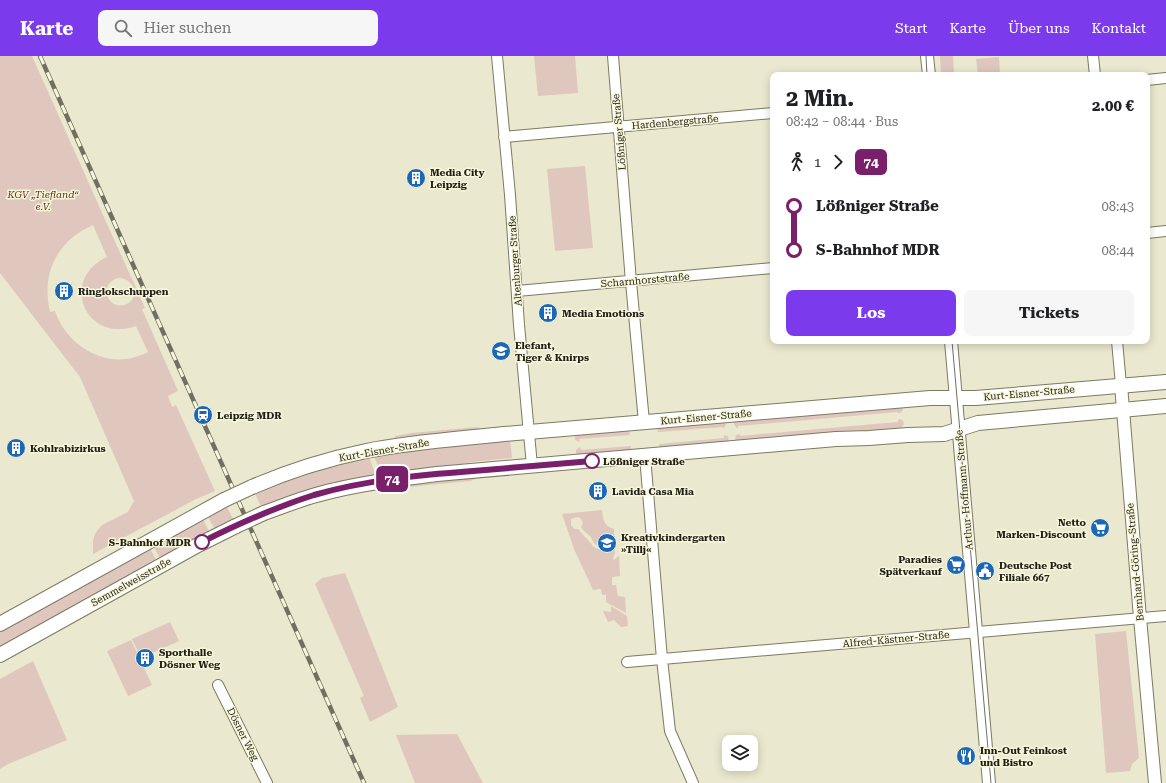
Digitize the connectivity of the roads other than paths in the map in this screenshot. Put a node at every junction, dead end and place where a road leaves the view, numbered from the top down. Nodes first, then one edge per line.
1 (497, 56) edge
2 (612, 56) edge
3 (927, 56) edge
4 (1093, 56) edge
5 (929, 72) edge
6 (1095, 72) edge
7 (1166, 78) edge
8 (1150, 80) edge
9 (770, 113) edge
10 (618, 127) junction
11 (504, 138) junction
12 (1166, 232) edge
13 (1150, 233) edge
14 (770, 268) edge
15 (631, 282) junction
16 (517, 291) junction
17 (951, 344) edge
18 (1117, 344) edge
19 (1166, 382) edge
20 (1121, 385) junction
21 (956, 398) junction
22 (1166, 406) edge
23 (1123, 410) junction
24 (644, 422) junction
25 (958, 430) junction
26 (529, 432) junction
27 (645, 456) junction
28 (532, 466) junction
29 (1166, 616) edge
30 (1140, 618) junction
31 (0, 624) edge
32 (976, 632) junction
33 (0, 654) edge
34 (662, 659) junction
35 (627, 662) dead end
36 (218, 684) dead end
37 (267, 783) edge
38 (694, 783) edge
39 (989, 783) edge
40 (1155, 783) edge

1 - 11 street, Altenburger Straße
2 - 10 street, Lößniger Straße
3 - 5 street
4 - 6 street
7 - 8 street
9 - 10 street, Hardenbergstraße
10 - 11 street, Hardenbergstraße
10 - 15 street, Lößniger Straße
11 - 16 street, Altenburger Straße
12 - 13 street
14 - 15 street, Scharnhorststraße
15 - 16 street, Scharnhorststraße
15 - 24 street, Lößniger Straße
16 - 26 street, Altenburger Straße
17 - 21 street, Arthur-Hoffmann-Straße
18 - 20 street, Bernhard-Göring-Straße
19 - 20 main road, Kurt-Eisner-Straße
20 - 21 main road, Kurt-Eisner-Straße
20 - 23 street, Bernhard-Göring-Straße
21 - 24 main road, Kurt-Eisner-Straße
21 - 25 street, Arthur-Hoffmann-Straße
22 - 23 main road
23 - 25 main road
23 - 30 street, Bernhard-Göring-Straße
24 - 26 main road, Kurt-Eisner-Straße
25 - 27 main road
25 - 32 street, Arthur-Hoffmann-Straße
26 - 28 street, Altenburger Straße
26 - 31 main road, Kurt-Eisner-Straße, bridge
27 - 28 main road
27 - 34 street
28 - 33 main road, Semmelweisstraße, bridge
29 - 30 street, Alfred-Kästner-Straße
30 - 32 street, Alfred-Kästner-Straße
30 - 40 street, Bernhard-Göring-Straße
32 - 34 street, Alfred-Kästner-Straße
32 - 39 street, Arthur-Hoffmann-Straße
34 - 35 street, Alfred-Kästner-Straße
34 - 38 street
36 - 37 street, Dösner Weg

